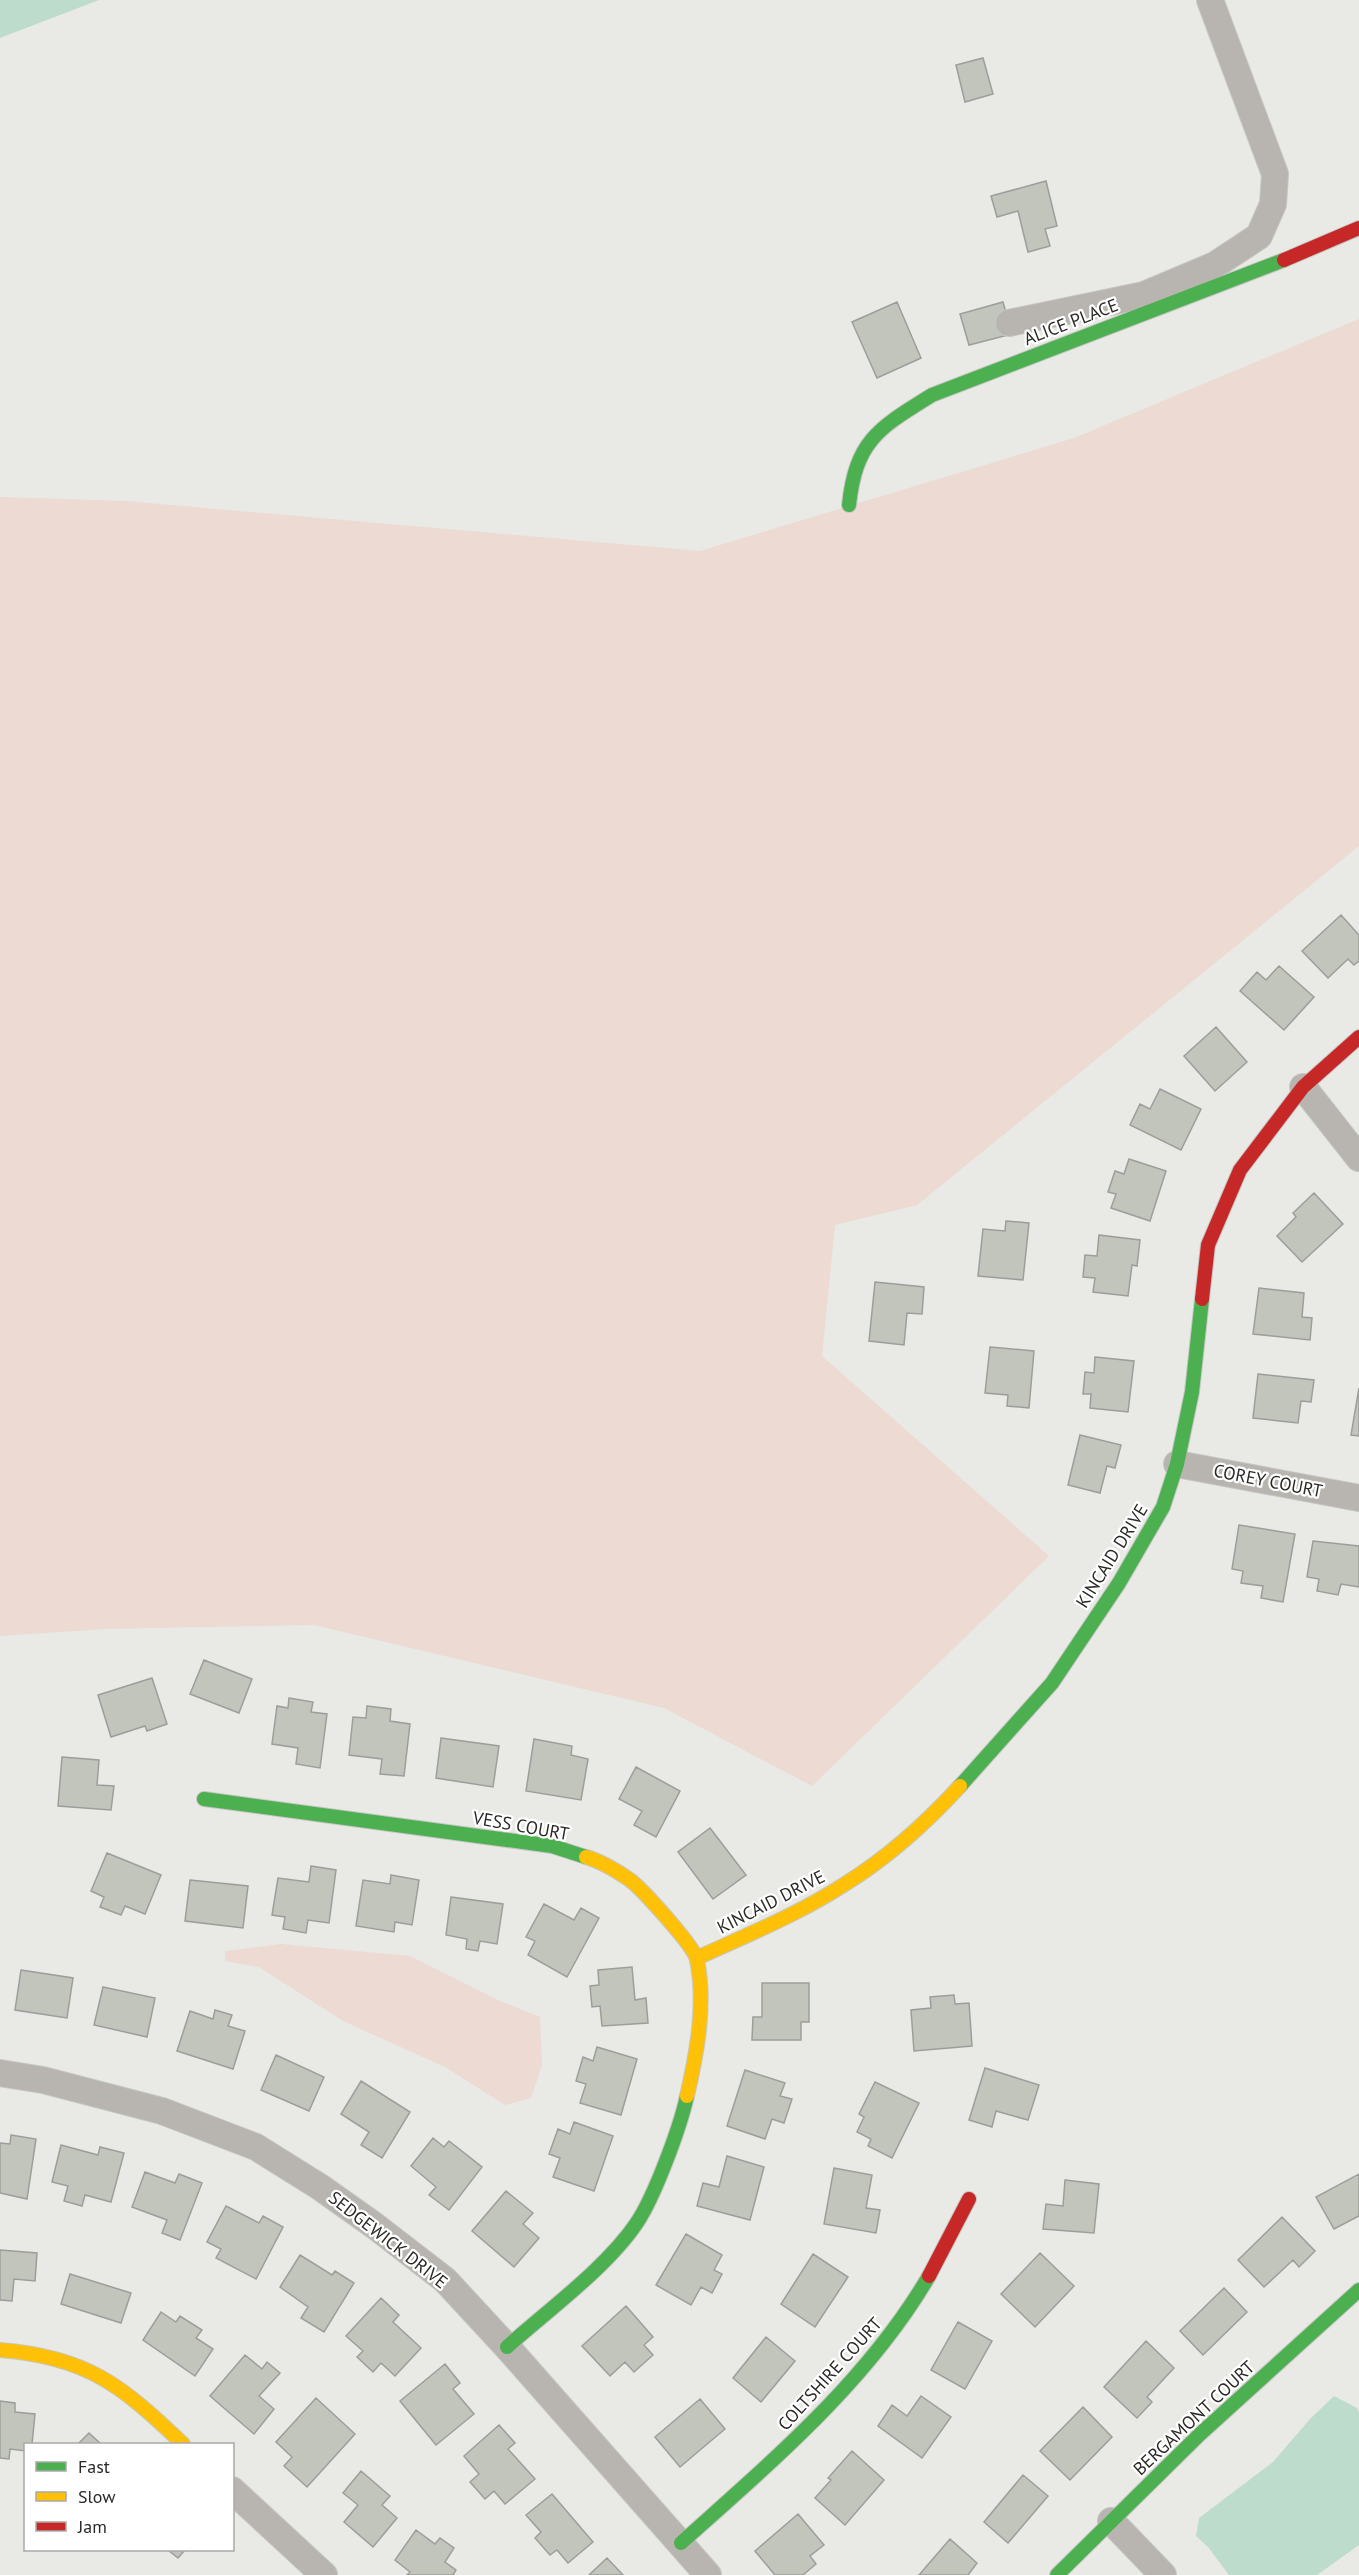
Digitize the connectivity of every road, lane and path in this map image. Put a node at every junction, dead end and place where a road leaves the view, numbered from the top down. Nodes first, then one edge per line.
1 (1210, 0) edge
2 (1359, 228) edge
3 (1009, 322) dead end
4 (849, 506) dead end
5 (1359, 1037) edge
6 (1303, 1087) junction
7 (1359, 1158) edge
8 (1177, 1464) junction
9 (1359, 1498) edge
10 (204, 1800) dead end
11 (697, 1958) junction
12 (0, 2073) edge
13 (969, 2199) dead end
14 (1359, 2290) edge
15 (507, 2347) junction
16 (0, 2350) edge
17 (181, 2443) edge
18 (234, 2492) edge
19 (1111, 2521) junction
20 (681, 2543) junction
21 (324, 2575) edge
22 (708, 2575) edge
23 (1057, 2575) edge
24 (1162, 2575) edge

1 - 3 street
2 - 4 street, ALICE PLACE
5 - 6 street, KINCAID DRIVE
6 - 7 street
6 - 8 street, KINCAID DRIVE
8 - 9 street, COREY COURT
8 - 11 street, KINCAID DRIVE
10 - 11 street, VESS COURT
11 - 15 street
12 - 15 street, SEDGEWICK DRIVE
13 - 20 street, COLTSHIRE COURT
14 - 19 street, BERGAMONT COURT
15 - 20 street, SEDGEWICK DRIVE
16 - 17 street
18 - 21 street
19 - 23 street, BERGAMONT COURT
19 - 24 street
20 - 22 street, SEDGEWICK DRIVE

